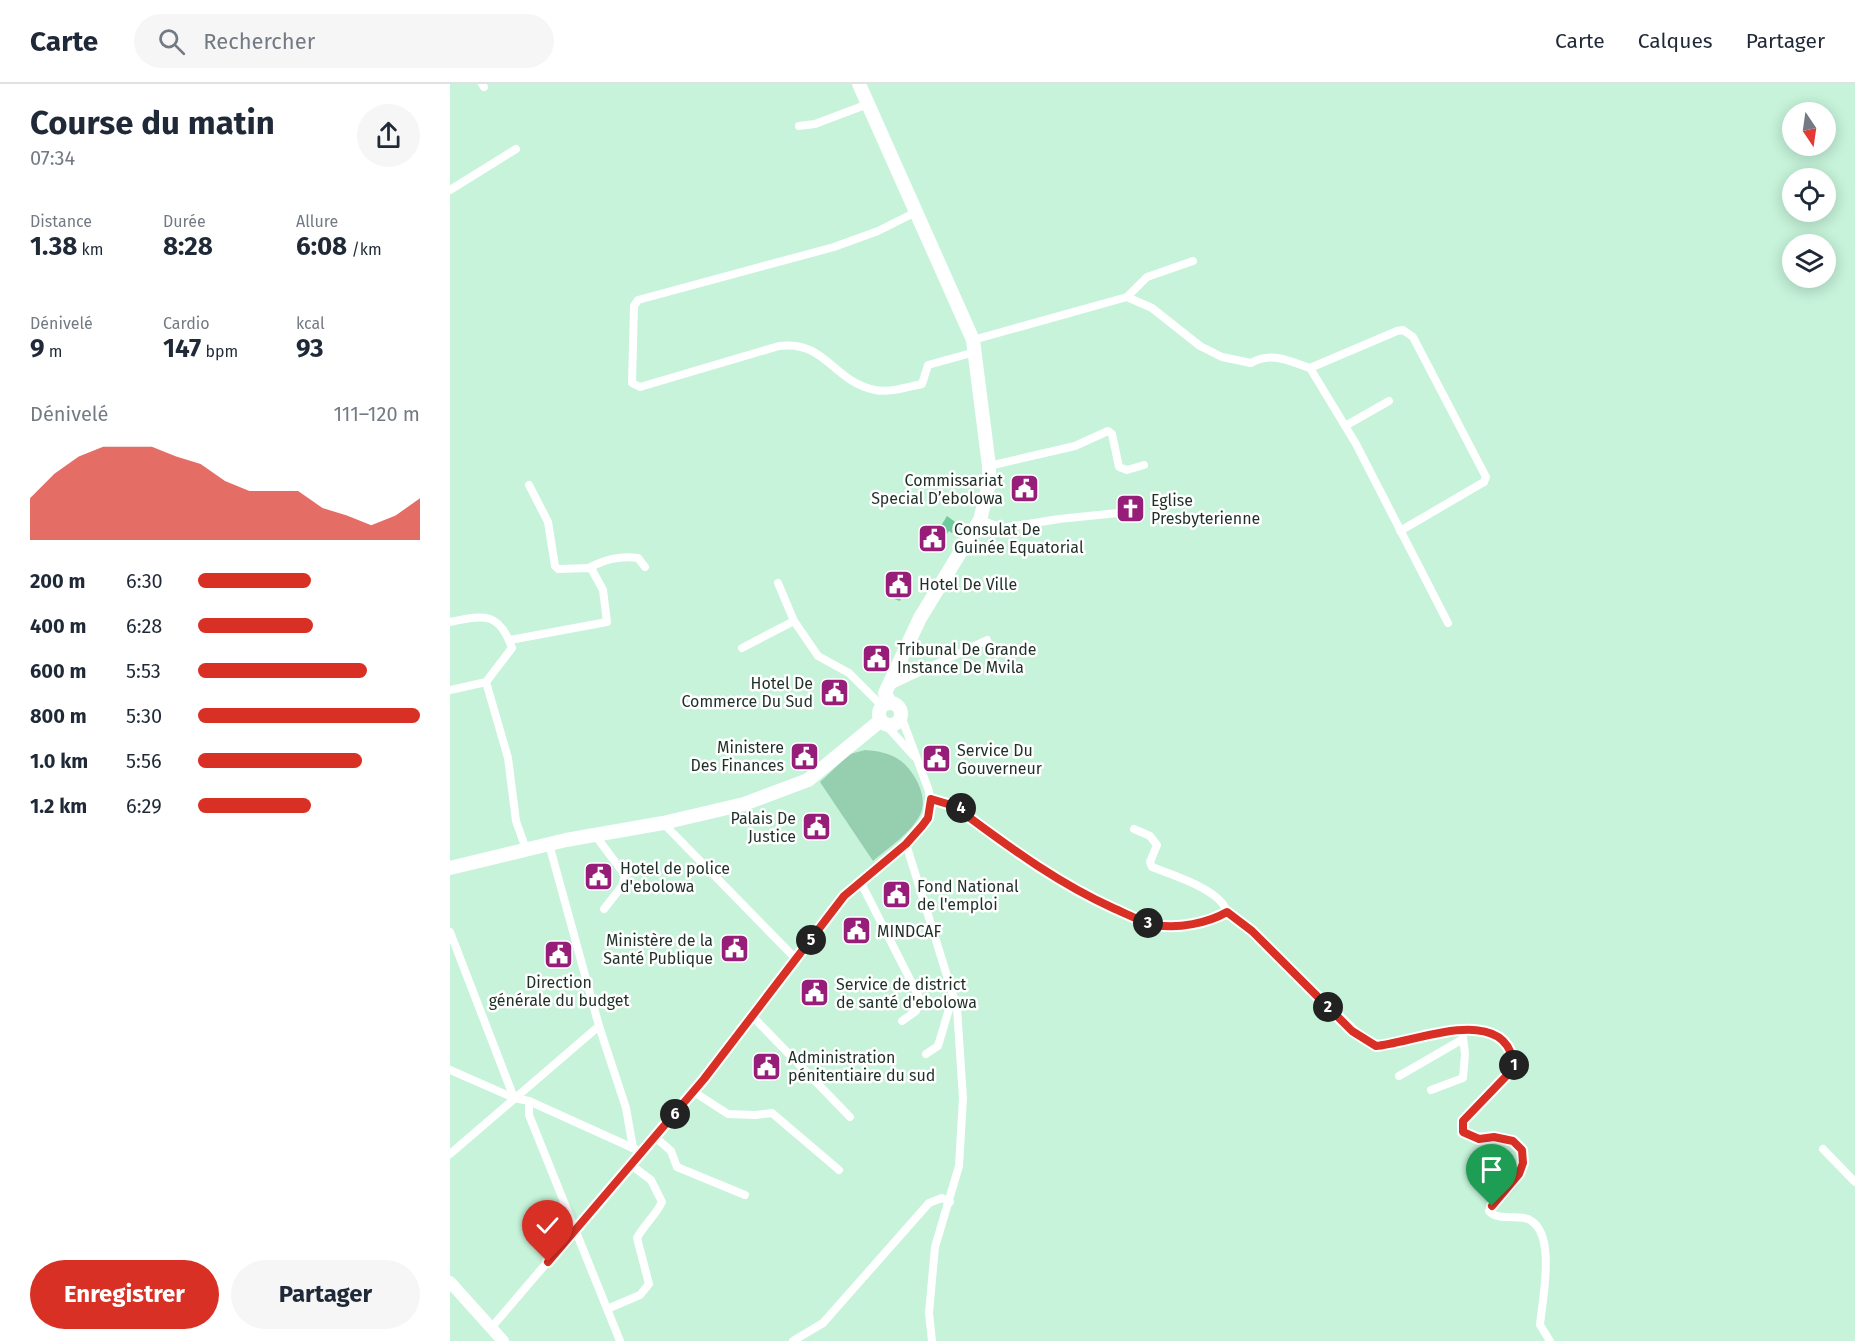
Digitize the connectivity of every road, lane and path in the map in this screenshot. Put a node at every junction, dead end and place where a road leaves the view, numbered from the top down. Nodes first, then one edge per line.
1 (859, 84) edge
2 (868, 104) junction
3 (799, 126) dead end
4 (516, 149) dead end
5 (450, 190) edge
6 (916, 212) junction
7 (1193, 261) dead end
8 (1127, 297) junction
9 (974, 346) junction
10 (1310, 368) junction
11 (1389, 401) dead end
12 (1345, 426) junction
13 (1144, 465) dead end
14 (989, 466) junction
15 (529, 485) dead end
16 (1118, 513) dead end
17 (980, 520) junction
18 (1400, 531) junction
19 (645, 567) dead end
20 (588, 568) junction
21 (778, 583) dead end
22 (794, 621) junction
23 (450, 622) edge
24 (1448, 623) dead end
25 (510, 640) junction
26 (987, 640) dead end
27 (742, 648) dead end
28 (486, 682) junction
29 (889, 686) junction
30 (450, 690) edge
31 (886, 704) junction
32 (900, 716) junction
33 (882, 722) junction
34 (915, 757) junction
35 (931, 799) junction
36 (663, 823) junction
37 (1134, 829) dead end
38 (595, 835) junction
39 (549, 844) junction
40 (906, 844) junction
41 (526, 849) junction
42 (450, 868) edge
43 (861, 881) junction
44 (604, 909) dead end
45 (1227, 912) junction
46 (451, 936) edge
47 (797, 960) junction
48 (952, 989) junction
49 (753, 1017) junction
50 (902, 1021) dead end
51 (599, 1026) junction
52 (1462, 1029) junction
53 (1463, 1039) junction
54 (926, 1054) dead end
55 (450, 1070) edge
56 (1399, 1076) dead end
57 (1431, 1090) dead end
58 (694, 1092) junction
59 (514, 1098) junction
60 (529, 1101) junction
61 (850, 1117) dead end
62 (655, 1137) junction
63 (633, 1149) junction
64 (1823, 1149) dead end
65 (642, 1153) junction
66 (450, 1154) edge
67 (631, 1165) junction
68 (839, 1170) dead end
69 (1855, 1182) edge
70 (745, 1195) dead end
71 (950, 1202) junction
72 (574, 1229) junction
73 (450, 1282) edge
74 (607, 1309) junction
75 (491, 1328) junction
76 (503, 1341) edge
77 (620, 1341) edge
78 (793, 1341) edge
79 (932, 1341) edge
80 (1550, 1341) edge

1 - 2 highway
2 - 3 street
2 - 6 highway
4 - 5 street
6 - 9 highway
6 - 9 street
7 - 8 street
8 - 9 street
8 - 10 street
9 - 14 highway
10 - 12 street
10 - 18 street
11 - 12 street
12 - 18 street
13 - 14 street
14 - 17 highway
15 - 20 street
16 - 17 street
17 - 29 highway
18 - 24 street
19 - 20 street
20 - 25 street
21 - 22 street
22 - 27 street
22 - 31 street
23 - 25 street
25 - 28 street
26 - 29 street
28 - 30 street
28 - 41 street
29 - 31 highway
31 - 32 highway
31 - 33 highway
32 - 33 highway
32 - 34 street
33 - 34 street
33 - 36 highway
34 - 35 street
35 - 40 street
35 - 45 street
36 - 38 highway
36 - 47 street
37 - 45 street
38 - 39 highway
38 - 44 street
39 - 41 highway
39 - 51 street
40 - 43 street
40 - 48 street
41 - 42 highway
43 - 47 street
43 - 50 street
45 - 52 street
46 - 59 street
47 - 49 street
48 - 54 street
48 - 71 street
49 - 58 street
49 - 61 street
51 - 59 street
51 - 63 street
52 - 53 street
52 - 80 street
53 - 56 street
53 - 57 street
55 - 59 street
58 - 62 street
58 - 68 street
59 - 60 street
59 - 66 street
60 - 63 street
60 - 72 street
62 - 65 street
62 - 70 street
63 - 65 street
64 - 69 street
65 - 67 street
67 - 72 street
67 - 74 street
71 - 78 street
71 - 79 street
72 - 74 street
72 - 75 street
73 - 75 main road
74 - 77 street
75 - 76 main road

